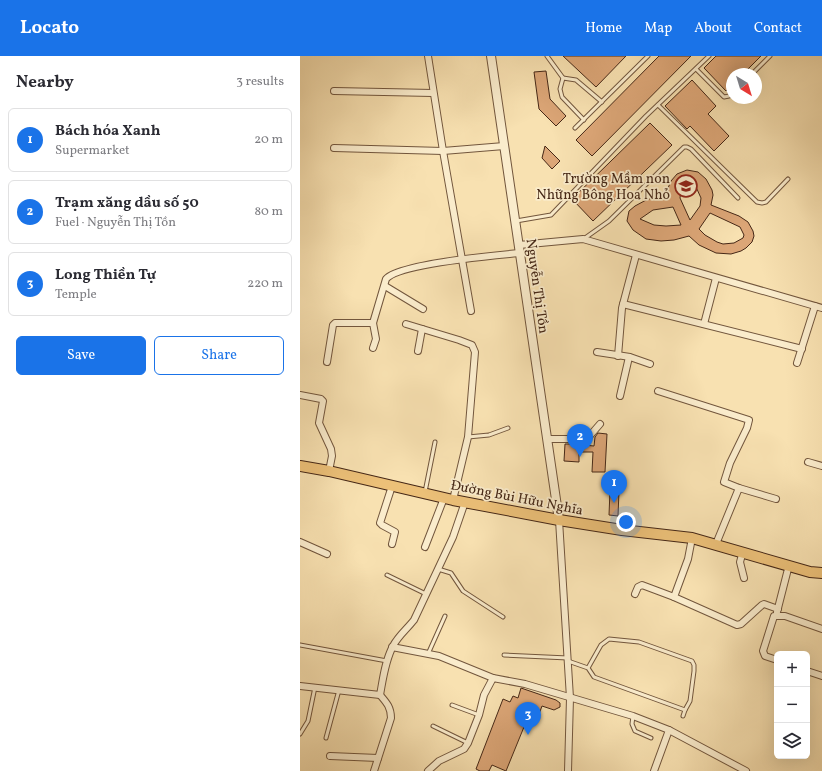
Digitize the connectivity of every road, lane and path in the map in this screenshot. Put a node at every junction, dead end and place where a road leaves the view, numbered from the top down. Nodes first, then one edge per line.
1 (428, 56) edge
2 (491, 56) edge
3 (547, 56) edge
4 (648, 56) edge
5 (709, 56) edge
6 (770, 56) edge
7 (758, 68) edge
8 (696, 69) junction
9 (563, 78) junction
10 (334, 91) dead end
11 (433, 93) junction
12 (726, 97) edge
13 (602, 102) junction
14 (658, 105) junction
15 (584, 120) junction
16 (575, 128) dead end
17 (504, 146) junction
18 (334, 148) dead end
19 (443, 151) junction
20 (788, 179) dead end
21 (738, 198) dead end
22 (515, 221) junction
23 (583, 239) junction
24 (520, 249) junction
25 (636, 255) junction
26 (461, 259) junction
27 (716, 278) junction
28 (385, 286) junction
29 (623, 304) junction
30 (815, 306) junction
31 (423, 308) dead end
32 (822, 308) edge
33 (471, 311) dead end
34 (374, 323) junction
35 (406, 324) dead end
36 (704, 324) junction
37 (422, 328) junction
38 (373, 348) dead end
39 (802, 349) junction
40 (418, 351) dead end
41 (597, 352) dead end
42 (618, 356) junction
43 (629, 357) junction
44 (327, 362) dead end
45 (797, 363) dead end
46 (650, 364) dead end
47 (658, 391) dead end
48 (300, 395) edge
49 (620, 396) dead end
50 (600, 424) dead end
51 (508, 428) dead end
52 (468, 436) junction
53 (547, 439) junction
54 (436, 442) dead end
55 (808, 462) dead end
56 (300, 466) edge
57 (822, 466) edge
58 (329, 471) junction
59 (392, 486) junction
60 (738, 488) junction
61 (425, 493) junction
62 (448, 499) junction
63 (776, 499) dead end
64 (465, 502) junction
65 (559, 520) junction
66 (692, 538) junction
67 (300, 542) edge
68 (392, 544) dead end
69 (716, 544) junction
70 (425, 547) dead end
71 (743, 552) junction
72 (327, 554) dead end
73 (789, 565) junction
74 (438, 569) junction
75 (822, 574) edge
76 (387, 575) dead end
77 (744, 578) dead end
78 (426, 594) junction
79 (635, 594) dead end
80 (674, 597) junction
81 (778, 609) junction
82 (445, 616) dead end
83 (776, 616) junction
84 (502, 617) dead end
85 (822, 629) edge
86 (300, 645) edge
87 (392, 647) junction
88 (428, 654) junction
89 (504, 655) dead end
90 (568, 659) junction
91 (774, 659) edge
92 (387, 661) junction
93 (588, 668) junction
94 (810, 672) edge
95 (822, 676) edge
96 (492, 678) junction
97 (300, 686) edge
98 (315, 687) junction
99 (339, 690) junction
100 (380, 695) junction
101 (570, 698) junction
102 (452, 705) dead end
103 (685, 710) junction
104 (479, 715) junction
105 (633, 716) junction
106 (683, 716) dead end
107 (433, 726) dead end
108 (669, 730) junction
109 (300, 734) edge
110 (326, 738) dead end
111 (651, 738) dead end
112 (468, 743) junction
113 (330, 756) dead end
114 (378, 758) junction
115 (374, 771) edge
116 (428, 771) edge
117 (568, 771) edge
118 (654, 771) edge
119 (746, 771) edge

1 - 11 street
2 - 17 street, Nguyễn Thị Tồn
3 - 9 lane
4 - 13 lane
5 - 8 lane
6 - 7 lane
8 - 12 lane
8 - 14 lane
9 - 13 lane
9 - 15 lane
10 - 11 street
11 - 19 street
13 - 15 lane
14 - 20 lane
14 - 22 lane
15 - 16 lane
17 - 19 street
17 - 22 street, Nguyễn Thị Tồn
18 - 19 street
19 - 26 street
21 - 23 lane
22 - 24 street, Nguyễn Thị Tồn
23 - 24 street
23 - 25 street
24 - 26 street
24 - 53 street, Nguyễn Thị Tồn
25 - 27 street
25 - 29 street
26 - 28 street
26 - 33 street
27 - 30 street
27 - 36 street
28 - 31 street
28 - 34 street
29 - 36 street
29 - 42 street
30 - 32 street
30 - 39 street
34 - 38 street
34 - 44 street
35 - 37 street
36 - 39 street
37 - 40 street
37 - 52 street
39 - 45 street
41 - 42 street
42 - 43 street
43 - 46 street
43 - 49 street
47 - 60 street
48 - 58 street
50 - 53 street
51 - 52 lane
52 - 62 street
53 - 65 street, Nguyễn Thị Tồn
54 - 61 lane
55 - 57 street
56 - 58 main road, Đường Bùi Hữu Nghĩa
58 - 59 main road, Đường Bùi Hữu Nghĩa
59 - 61 main road, Đường Bùi Hữu Nghĩa
59 - 68 street
60 - 63 street
60 - 69 street
61 - 62 main road, Đường Bùi Hữu Nghĩa
62 - 64 main road, Đường Bùi Hữu Nghĩa
62 - 70 street
64 - 65 main road, Đường Bùi Hữu Nghĩa
64 - 74 street
65 - 66 main road, Đường Bùi Hữu Nghĩa
65 - 90 street
66 - 69 main road, Đường Bùi Hữu Nghĩa
66 - 80 street
67 - 72 street
69 - 71 main road, Đường Bùi Hữu Nghĩa
71 - 73 main road, Đường Bùi Hữu Nghĩa
71 - 77 street
73 - 75 main road, Đường Bùi Hữu Nghĩa
73 - 81 street
74 - 78 street
74 - 84 lane
76 - 78 lane
78 - 87 street
79 - 80 street
80 - 81 street
81 - 83 street
82 - 88 lane
83 - 85 street
83 - 91 street
86 - 92 lane
87 - 88 street
87 - 92 street
88 - 96 street
89 - 90 lane
90 - 93 lane
90 - 101 street
92 - 100 street
93 - 103 lane
93 - 103 lane
94 - 95 street
96 - 101 street
96 - 104 street
97 - 98 street
98 - 99 street
98 - 109 lane
99 - 100 street
99 - 110 lane
100 - 114 street
101 - 105 street
101 - 117 street
102 - 104 lane
103 - 106 lane
104 - 112 street
105 - 108 street
105 - 111 lane
107 - 112 lane
108 - 118 street
108 - 119 street
112 - 116 street
113 - 114 street
114 - 115 street

